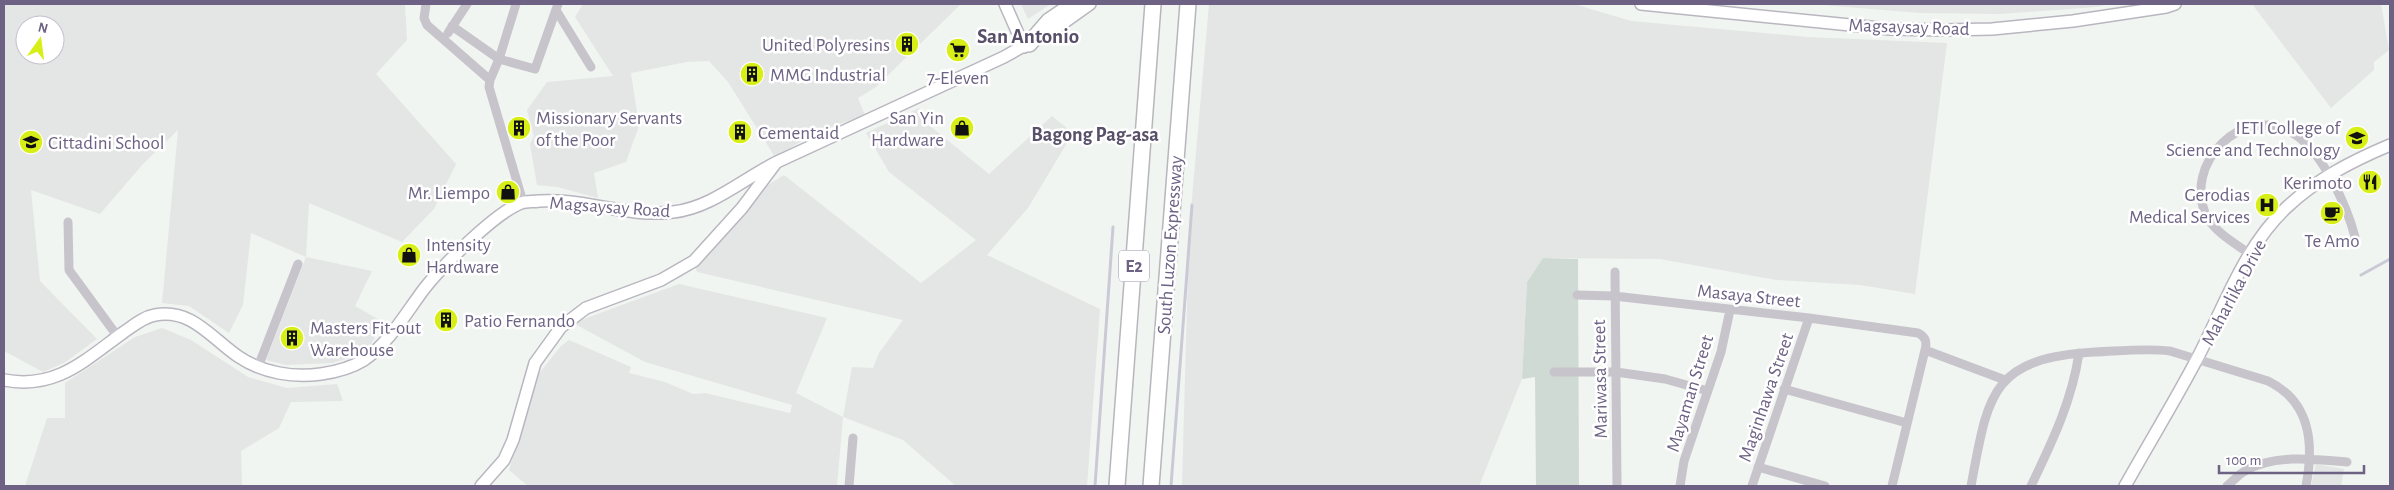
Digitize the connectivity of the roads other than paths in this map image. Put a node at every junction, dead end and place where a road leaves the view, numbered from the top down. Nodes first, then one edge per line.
1 (426, 4) edge
2 (467, 4) edge
3 (516, 4) edge
4 (1005, 4) edge
5 (1074, 4) edge
6 (1090, 4) edge
7 (1153, 4) edge
8 (1188, 4) edge
9 (1641, 4) edge
10 (2176, 4) edge
11 (557, 7) edge
12 (1055, 23) junction
13 (1027, 45) junction
14 (499, 59) junction
15 (591, 66) dead end
16 (490, 80) junction
17 (2390, 145) edge
18 (777, 162) junction
19 (2328, 175) junction
20 (523, 202) junction
21 (68, 222) dead end
22 (2355, 236) dead end
23 (2250, 254) junction
24 (298, 264) dead end
25 (1615, 272) dead end
26 (1577, 295) dead end
27 (1614, 296) junction
28 (1730, 310) junction
29 (1809, 318) junction
30 (118, 336) junction
31 (1925, 350) junction
32 (2078, 353) junction
33 (2197, 359) junction
34 (258, 367) junction
35 (1554, 372) dead end
36 (1616, 372) junction
37 (4, 380) edge
38 (2004, 380) junction
39 (1784, 390) junction
40 (1708, 391) junction
41 (1907, 423) junction
42 (853, 438) dead end
43 (2311, 459) junction
44 (2347, 462) dead end
45 (1758, 467) junction
46 (481, 486) edge
47 (849, 486) edge
48 (1117, 486) edge
49 (1151, 486) edge
50 (1617, 486) edge
51 (1680, 486) edge
52 (1752, 486) edge
53 (1825, 486) edge
54 (1892, 486) edge
55 (1971, 486) edge
56 (2031, 486) edge
57 (2125, 486) edge
58 (2227, 486) edge
59 (2306, 486) edge

1 - 16 street
2 - 14 street
3 - 14 street
4 - 13 main road
5 - 12 highway
6 - 12 main road
7 - 48 highway, South Luzon Expressway / E2
8 - 49 highway, South Luzon Expressway / E2
9 - 10 main road, Magsaysay Road
11 - 14 street
11 - 15 street
12 - 13 highway
13 - 18 main road, Magsaysay Road
14 - 16 street
16 - 20 street
17 - 19 main road, Maharlika Drive
18 - 20 main road, Magsaysay Road
18 - 46 main road
19 - 22 street
19 - 23 main road, Maharlika Drive
19 - 23 street
20 - 34 main road, Magsaysay Road
21 - 30 street
23 - 33 main road, Maharlika Drive
24 - 34 street
25 - 27 street, Mariwasa Street
26 - 27 street, Masaya Street
27 - 28 street, Masaya Street
27 - 36 street, Mariwasa Street
28 - 29 street, Masaya Street
28 - 40 street, Mayaman Street
29 - 31 street, Masaya Street
29 - 39 street, Maginhawa Street
30 - 34 main road, Magsaysay Road
30 - 37 main road, Magsaysay Road
31 - 38 street
31 - 41 street
32 - 33 street
32 - 38 street
32 - 56 street
33 - 43 street
33 - 57 main road, Maharlika Drive
35 - 36 street
36 - 40 street
36 - 50 street, Mariwasa Street
38 - 55 street
39 - 41 street
39 - 45 street, Maginhawa Street
40 - 51 street, Mayaman Street
41 - 54 street
42 - 47 street
43 - 44 street
43 - 58 street
43 - 59 street
45 - 52 street, Maginhawa Street
45 - 53 street

